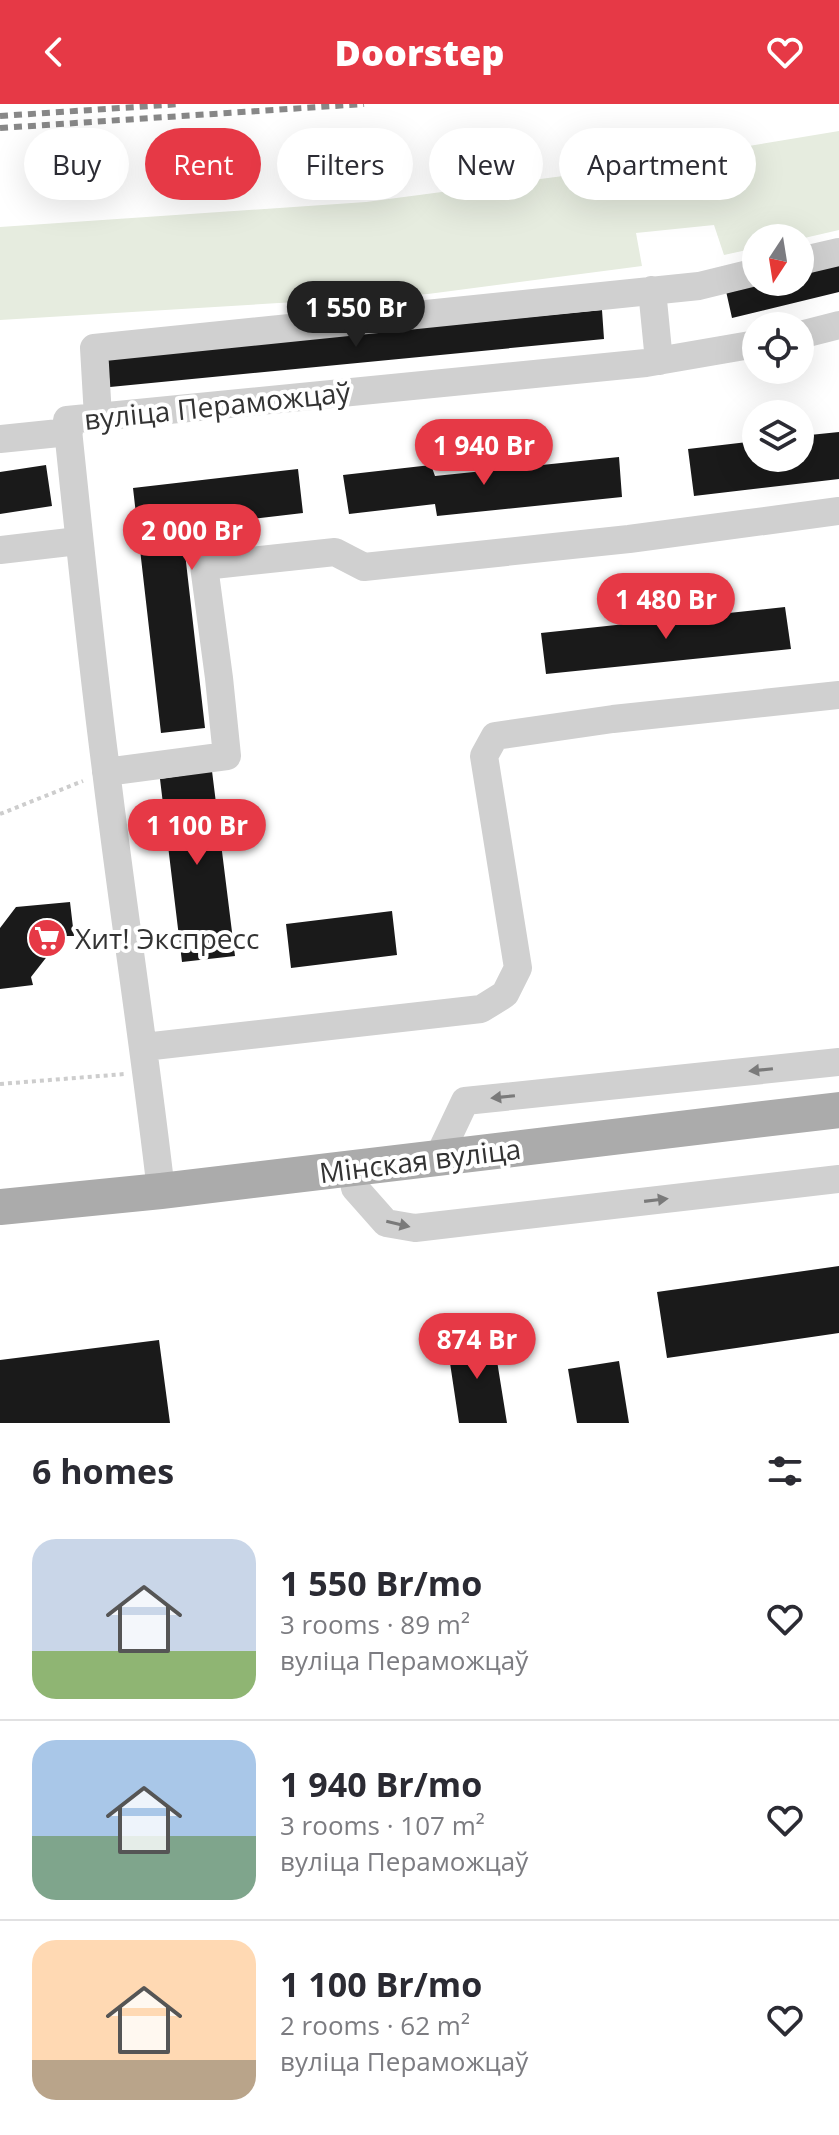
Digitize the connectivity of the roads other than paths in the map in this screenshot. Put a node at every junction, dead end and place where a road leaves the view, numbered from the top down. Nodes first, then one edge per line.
1 (839, 252) edge
2 (814, 258) edge
3 (742, 275) edge
4 (652, 290) junction
5 (839, 325) edge
6 (814, 331) edge
7 (742, 346) edge
8 (659, 361) junction
9 (98, 417) junction
10 (69, 432) junction
11 (0, 439) edge
12 (839, 511) edge
13 (78, 541) junction
14 (0, 550) edge
15 (839, 695) edge
16 (106, 772) junction
17 (145, 1060) junction
18 (839, 1062) edge
19 (839, 1110) edge
20 (438, 1158) junction
21 (352, 1169) junction
22 (839, 1179) edge
23 (161, 1191) junction
24 (0, 1207) edge

1 - 2 street
3 - 4 street
4 - 8 street
4 - 9 street
5 - 6 street
7 - 8 street, вуліца Пераможцаў
8 - 9 street, вуліца Пераможцаў
9 - 10 street, вуліца Пераможцаў
10 - 11 street
10 - 13 street, вуліца Пераможцаў
12 - 16 street
13 - 14 street
13 - 16 street, вуліца Пераможцаў
15 - 17 street
16 - 17 street, вуліца Пераможцаў
17 - 23 street, вуліца Пераможцаў
18 -> 20 street
19 - 20 main road, Мінская вуліца
20 - 21 main road, Мінская вуліца
21 -> 22 street
21 - 23 main road, Мінская вуліца
23 - 24 main road, Мінская вуліца

